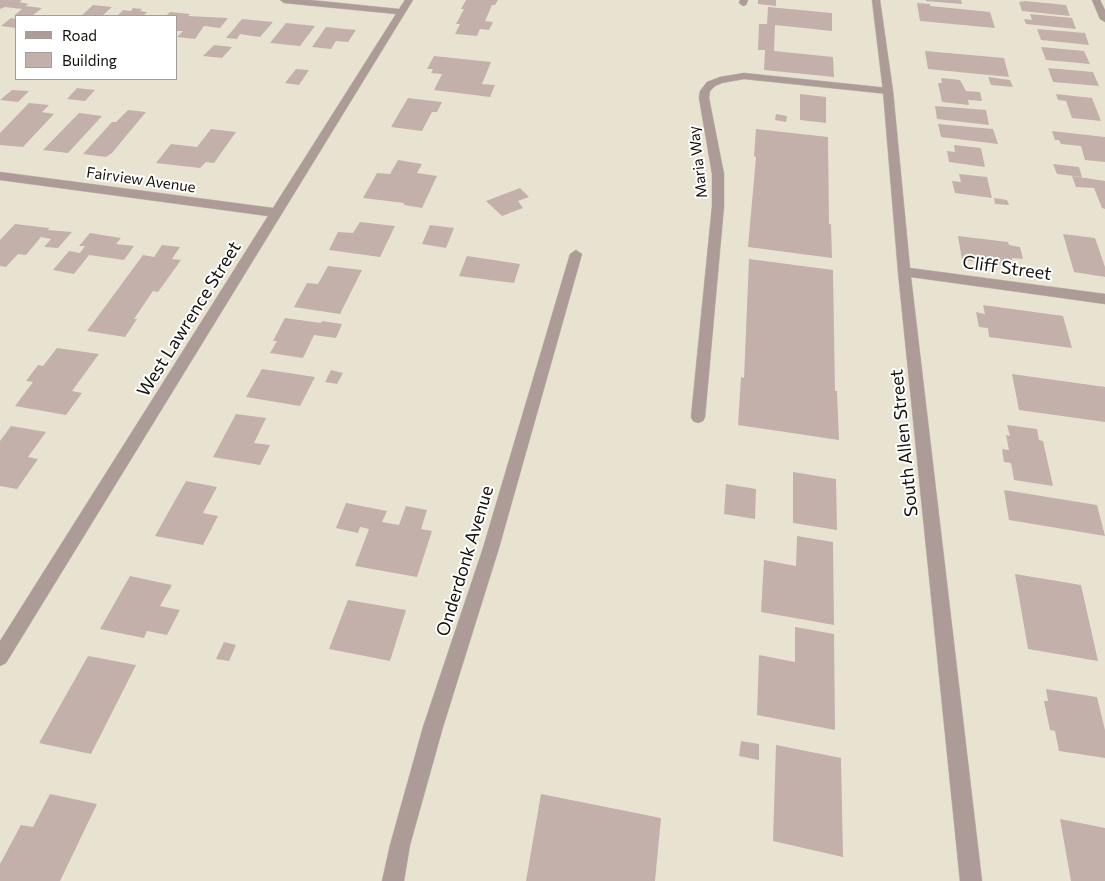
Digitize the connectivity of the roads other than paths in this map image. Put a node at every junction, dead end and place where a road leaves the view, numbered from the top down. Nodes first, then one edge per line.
1 (284, 0) edge
2 (409, 0) edge
3 (876, 0) edge
4 (1096, 0) edge
5 (401, 12) junction
6 (1105, 19) edge
7 (888, 91) junction
8 (0, 176) edge
9 (278, 213) junction
10 (576, 254) dead end
11 (904, 272) junction
12 (1105, 299) edge
13 (698, 417) dead end
14 (0, 657) edge
15 (393, 881) edge
16 (972, 881) edge

1 - 5 street
2 - 5 street, West Lawrence Street
3 - 7 street, South Allen Street
4 - 6 street
5 - 9 street, West Lawrence Street
7 - 11 street, South Allen Street
7 - 13 street, Maria Way
8 - 9 street, Fairview Avenue
9 - 14 street, West Lawrence Street
10 - 15 street, Onderdonk Avenue
11 - 12 street, Cliff Street
11 - 16 street, South Allen Street

